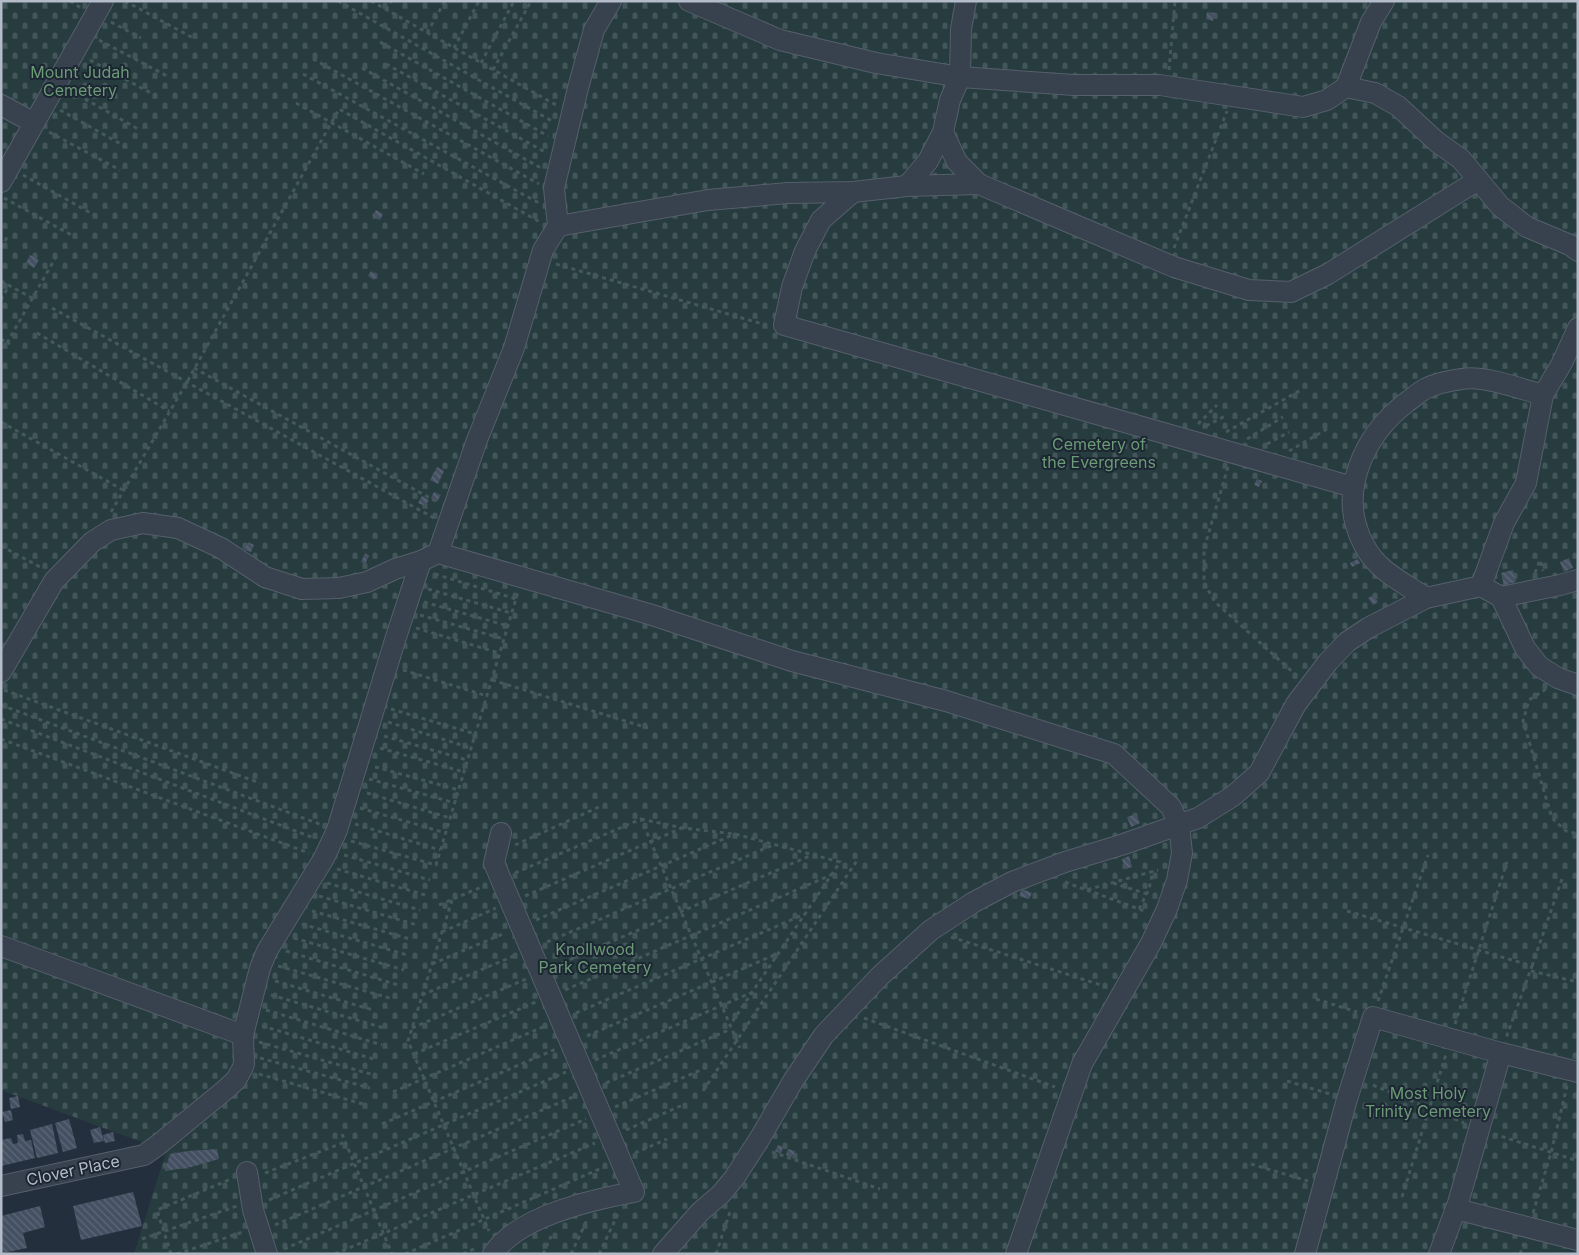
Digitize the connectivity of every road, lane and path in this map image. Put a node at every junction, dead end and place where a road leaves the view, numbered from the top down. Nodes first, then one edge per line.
1 (125, 1) edge
2 (338, 1) edge
3 (371, 1) edge
4 (391, 1) edge
5 (444, 1) edge
6 (479, 1) edge
7 (514, 1) edge
8 (531, 1) edge
9 (611, 1) edge
10 (689, 1) edge
11 (966, 1) edge
12 (1175, 1) edge
13 (1384, 1) edge
14 (99, 7) edge
15 (386, 10) junction
16 (85, 32) junction
17 (427, 33) junction
18 (141, 38) dead end
19 (195, 39) dead end
20 (380, 42) dead end
21 (454, 48) junction
22 (74, 51) junction
23 (313, 59) dead end
24 (481, 63) junction
25 (386, 64) dead end
26 (362, 68) dead end
27 (493, 70) junction
28 (303, 74) dead end
29 (167, 76) dead end
30 (960, 77) junction
31 (56, 83) junction
32 (1168, 86) junction
33 (1346, 87) junction
34 (1232, 96) junction
35 (160, 98) dead end
36 (45, 102) junction
37 (296, 103) dead end
38 (1, 105) edge
39 (34, 123) junction
40 (331, 123) junction
41 (138, 129) dead end
42 (943, 132) junction
43 (128, 148) dead end
44 (562, 153) junction
45 (120, 170) dead end
46 (5, 174) edge
47 (424, 174) dead end
48 (1478, 180) junction
49 (979, 184) junction
50 (907, 186) junction
51 (853, 192) junction
52 (1, 197) edge
53 (96, 216) dead end
54 (557, 223) junction
55 (9, 234) dead end
56 (75, 237) dead end
57 (1, 248) edge
58 (1578, 251) edge
59 (57, 255) dead end
60 (540, 259) junction
61 (1168, 265) junction
62 (1, 281) edge
63 (10, 285) junction
64 (32, 298) junction
65 (1, 300) edge
66 (52, 308) dead end
67 (784, 325) junction
68 (1578, 328) edge
69 (37, 334) dead end
70 (1, 339) edge
71 (194, 368) junction
72 (187, 382) junction
73 (1301, 390) dead end
74 (1543, 395) junction
75 (1217, 405) dead end
76 (169, 411) junction
77 (1225, 416) dead end
78 (1283, 417) dead end
79 (1, 422) edge
80 (1326, 429) dead end
81 (1200, 433) junction
82 (1230, 452) junction
83 (1269, 463) junction
84 (1353, 487) junction
85 (123, 490) junction
86 (110, 512) dead end
87 (450, 519) junction
88 (1, 546) edge
89 (428, 562) junction
90 (58, 577) junction
91 (522, 577) junction
92 (1578, 580) edge
93 (1481, 586) junction
94 (421, 587) dead end
95 (1501, 597) junction
96 (1426, 598) junction
97 (516, 599) junction
98 (417, 600) dead end
99 (413, 613) dead end
100 (512, 613) junction
101 (409, 626) dead end
102 (508, 626) junction
103 (504, 639) junction
104 (500, 653) junction
105 (396, 667) dead end
106 (1, 672) edge
107 (1558, 678) junction
108 (492, 680) junction
109 (1578, 685) edge
110 (1308, 687) junction
111 (1, 689) edge
112 (487, 696) junction
113 (1, 705) edge
114 (383, 707) dead end
115 (1, 719) edge
116 (648, 728) dead end
117 (475, 734) junction
118 (1, 739) edge
119 (471, 748) junction
120 (468, 760) junction
121 (464, 772) junction
122 (260, 783) dead end
123 (459, 790) junction
124 (455, 802) junction
125 (347, 803) junction
126 (601, 806) dead end
127 (450, 818) junction
128 (641, 819) junction
129 (1179, 825) junction
130 (683, 828) junction
131 (446, 833) junction
132 (501, 833) dead end
133 (735, 834) junction
134 (1578, 834) edge
135 (650, 842) junction
136 (774, 845) junction
137 (440, 850) junction
138 (496, 854) junction
139 (812, 855) junction
140 (1428, 855) dead end
141 (858, 859) dead end
142 (1507, 862) dead end
143 (661, 866) junction
144 (831, 875) junction
145 (1563, 876) dead end
146 (501, 879) junction
147 (430, 880) dead end
148 (1060, 880) dead end
149 (320, 881) dead end
150 (1112, 883) junction
151 (671, 889) junction
152 (1086, 890) junction
153 (312, 894) dead end
154 (1146, 894) junction
155 (425, 895) dead end
156 (452, 900) junction
157 (511, 902) junction
158 (439, 905) dead end
159 (1139, 909) junction
160 (420, 910) dead end
161 (312, 911) dead end
162 (1347, 911) dead end
163 (681, 912) junction
164 (805, 914) junction
165 (1164, 918) junction
166 (294, 922) dead end
167 (417, 925) dead end
168 (521, 926) junction
169 (1403, 929) junction
170 (442, 932) junction
171 (286, 935) dead end
172 (691, 936) junction
173 (950, 937) dead end
174 (410, 939) dead end
175 (1, 946) edge
176 (277, 949) dead end
177 (530, 949) junction
178 (1479, 950) junction
179 (407, 955) dead end
180 (701, 959) junction
181 (270, 964) dead end
182 (432, 964) junction
183 (1532, 966) junction
184 (404, 970) dead end
185 (1530, 971) junction
186 (540, 972) junction
187 (274, 981) dead end
188 (1578, 982) edge
189 (398, 985) dead end
190 (753, 992) junction
191 (1122, 992) junction
192 (271, 995) dead end
193 (422, 995) junction
194 (550, 996) junction
195 (1316, 999) dead end
196 (393, 1000) dead end
197 (721, 1005) junction
198 (258, 1008) dead end
199 (373, 1010) dead end
200 (1373, 1017) junction
201 (863, 1018) dead end
202 (561, 1019) junction
203 (731, 1027) junction
204 (384, 1028) dead end
205 (412, 1028) junction
206 (1450, 1039) junction
207 (737, 1040) junction
208 (247, 1045) junction
209 (382, 1045) dead end
210 (740, 1048) dead end
211 (1501, 1053) junction
212 (414, 1054) junction
213 (378, 1060) dead end
214 (580, 1066) junction
215 (710, 1066) dead end
216 (1575, 1071) edge
217 (374, 1075) dead end
218 (424, 1078) junction
219 (1287, 1081) dead end
220 (1373, 1084) dead end
221 (370, 1088) dead end
222 (590, 1090) junction
223 (703, 1091) dead end
224 (393, 1092) dead end
225 (1072, 1093) junction
226 (1348, 1099) junction
227 (366, 1104) dead end
228 (685, 1104) dead end
229 (1428, 1108) junction
230 (600, 1113) junction
231 (444, 1125) junction
232 (1480, 1130) junction
233 (342, 1134) dead end
234 (610, 1136) junction
235 (666, 1139) dead end
236 (346, 1142) junction
237 (453, 1148) junction
238 (764, 1149) dead end
239 (1551, 1152) junction
240 (620, 1160) junction
241 (1578, 1161) edge
242 (354, 1163) junction
243 (1252, 1164) dead end
244 (464, 1172) junction
245 (248, 1176) junction
246 (1323, 1185) junction
247 (1, 1186) edge
248 (364, 1186) junction
249 (880, 1189) dead end
250 (628, 1193) junction
251 (473, 1195) junction
252 (1402, 1197) dead end
253 (598, 1199) junction
254 (252, 1204) junction
255 (732, 1207) dead end
256 (1456, 1209) junction
257 (374, 1210) junction
258 (484, 1219) junction
259 (1529, 1228) junction
260 (259, 1229) junction
261 (164, 1231) junction
262 (384, 1233) junction
263 (142, 1239) dead end
264 (1578, 1240) edge
265 (495, 1251) edge
266 (274, 1252) edge
267 (171, 1254) edge
268 (177, 1254) edge
269 (335, 1254) edge
270 (392, 1254) edge
271 (405, 1254) edge
272 (572, 1254) edge
273 (599, 1254) edge
274 (663, 1254) edge
275 (716, 1254) edge
276 (1016, 1254) edge
277 (1305, 1254) edge
278 (1439, 1254) edge

1 - 19 path
2 - 44 path
3 - 15 path
4 - 15 path
5 - 17 path
6 - 21 path
7 - 24 path
8 - 27 path
9 - 44 street
10 - 30 street
11 - 30 street
12 - 32 path
13 - 33 street
14 - 16 street
14 - 18 path
15 - 17 path
16 - 22 street
16 - 29 path
17 - 21 path
20 - 44 path
21 - 24 path
22 - 31 street
22 - 35 path
23 - 44 path
24 - 27 path
25 - 44 path
26 - 44 path
27 - 44 path
28 - 54 path
30 - 32 street
30 - 42 street
31 - 36 street
31 - 41 path
32 - 34 street
33 - 34 street
33 - 48 street
34 - 61 path
36 - 39 street
36 - 43 path
37 - 40 path
38 - 39 street
39 - 45 path
39 - 46 street
40 - 47 path
40 - 54 path
40 - 71 path
42 - 49 street
42 - 50 street
44 - 54 street
46 - 53 path
48 - 58 street
48 - 61 street
49 - 50 street
49 - 61 street
50 - 51 street
51 - 54 street
51 - 67 street
52 - 56 path
54 - 60 street
55 - 57 path
59 - 64 path
60 - 67 path
60 - 87 street
62 - 63 path
63 - 64 path
63 - 65 path
64 - 70 path
66 - 72 path
67 - 81 street
68 - 74 street
69 - 76 path
71 - 72 path
71 - 87 path
72 - 76 path
72 - 87 path
73 - 81 path
74 - 84 street
74 - 93 street
75 - 81 path
76 - 85 path
77 - 81 path
78 - 82 path
79 - 85 path
80 - 83 path
81 - 82 street
82 - 83 street
82 - 110 path
83 - 84 street
84 - 96 street
85 - 86 path
87 - 89 street
88 - 90 path
89 - 90 street
89 - 91 street
89 - 97 path
89 - 125 street
90 - 106 street
91 - 97 path
91 - 129 street
92 - 95 street
93 - 95 street
93 - 96 street
94 - 100 path
95 - 107 street
96 - 110 street
97 - 100 path
98 - 102 path
99 - 103 path
100 - 102 path
101 - 104 path
102 - 103 path
103 - 104 path
104 - 108 path
105 - 112 path
107 - 109 street
107 - 134 path
108 - 112 path
108 - 116 path
110 - 129 street
111 - 122 path
112 - 117 path
113 - 125 path
114 - 117 path
115 - 125 path
117 - 119 path
118 - 125 path
119 - 120 path
119 - 125 path
120 - 121 path
120 - 125 path
121 - 123 path
121 - 125 path
123 - 124 path
123 - 125 path
124 - 125 path
124 - 127 path
125 - 127 path
125 - 131 path
125 - 137 path
125 - 137 path
125 - 147 path
125 - 155 path
125 - 208 street
126 - 138 path
127 - 131 path
128 - 130 path
128 - 135 path
128 - 146 path
129 - 165 street
129 - 274 street
130 - 133 path
130 - 135 path
131 - 137 path
132 - 138 street
133 - 136 path
133 - 143 path
135 - 143 path
135 - 157 path
136 - 139 path
136 - 151 path
138 - 146 street
139 - 144 path
139 - 163 path
140 - 169 path
141 - 207 path
142 - 178 path
143 - 151 path
143 - 168 path
144 - 164 path
144 - 172 path
145 - 183 path
146 - 156 path
146 - 157 street
148 - 152 path
149 - 160 path
150 - 152 path
150 - 154 path
150 - 154 path
151 - 163 path
151 - 177 path
152 - 159 path
153 - 167 path
154 - 159 path
156 - 158 path
156 - 170 path
157 - 168 street
157 - 170 path
159 - 165 path
161 - 174 path
162 - 169 path
163 - 172 path
163 - 186 path
164 - 180 path
164 - 190 path
165 - 191 street
166 - 179 path
168 - 177 street
168 - 182 path
169 - 178 path
169 - 200 path
170 - 182 path
171 - 184 path
172 - 180 path
172 - 194 path
173 - 191 path
175 - 208 street
176 - 189 path
177 - 186 street
177 - 193 path
178 - 183 path
178 - 206 path
180 - 197 path
180 - 202 path
181 - 196 path
182 - 193 path
183 - 185 path
185 - 188 path
185 - 211 path
186 - 194 street
186 - 205 path
187 - 199 path
190 - 197 path
190 - 203 path
191 - 225 street
192 - 204 path
193 - 205 path
194 - 202 street
194 - 212 path
195 - 200 path
197 - 203 path
197 - 214 path
198 - 209 path
200 - 206 street
200 - 226 street
201 - 225 path
202 - 214 street
202 - 218 path
203 - 207 path
203 - 222 path
205 - 212 path
206 - 211 street
206 - 229 path
207 - 210 path
207 - 223 path
208 - 213 path
208 - 217 path
208 - 221 path
208 - 227 path
208 - 247 street, Clover Place
211 - 216 street
211 - 232 street
212 - 218 path
214 - 222 street
214 - 231 path
215 - 230 path
216 - 239 path
218 - 224 path
218 - 231 path
219 - 226 path
220 - 229 path
222 - 230 street
222 - 237 path
225 - 276 street
226 - 246 street
228 - 234 path
229 - 232 path
229 - 252 path
230 - 234 street
230 - 244 path
231 - 237 path
231 - 242 path
232 - 239 path
232 - 256 street
233 - 236 path
234 - 240 street
234 - 251 path
235 - 240 path
236 - 242 path
236 - 245 path
237 - 244 path
237 - 248 path
238 - 249 path
239 - 241 path
239 - 259 path
240 - 250 street
240 - 258 path
242 - 248 path
242 - 254 path
243 - 246 path
244 - 251 path
244 - 257 path
245 - 254 street
245 - 261 path
246 - 277 street
248 - 257 path
248 - 260 path
250 - 253 street
250 - 273 path
251 - 258 path
251 - 262 path
253 - 265 street
253 - 272 path
254 - 260 street
254 - 261 path
255 - 275 path
256 - 259 street
256 - 278 street
257 - 262 path
257 - 266 path
258 - 265 path
258 - 271 path
259 - 264 street
260 - 266 street
260 - 268 path
261 - 263 path
261 - 267 path
262 - 269 path
262 - 270 path

